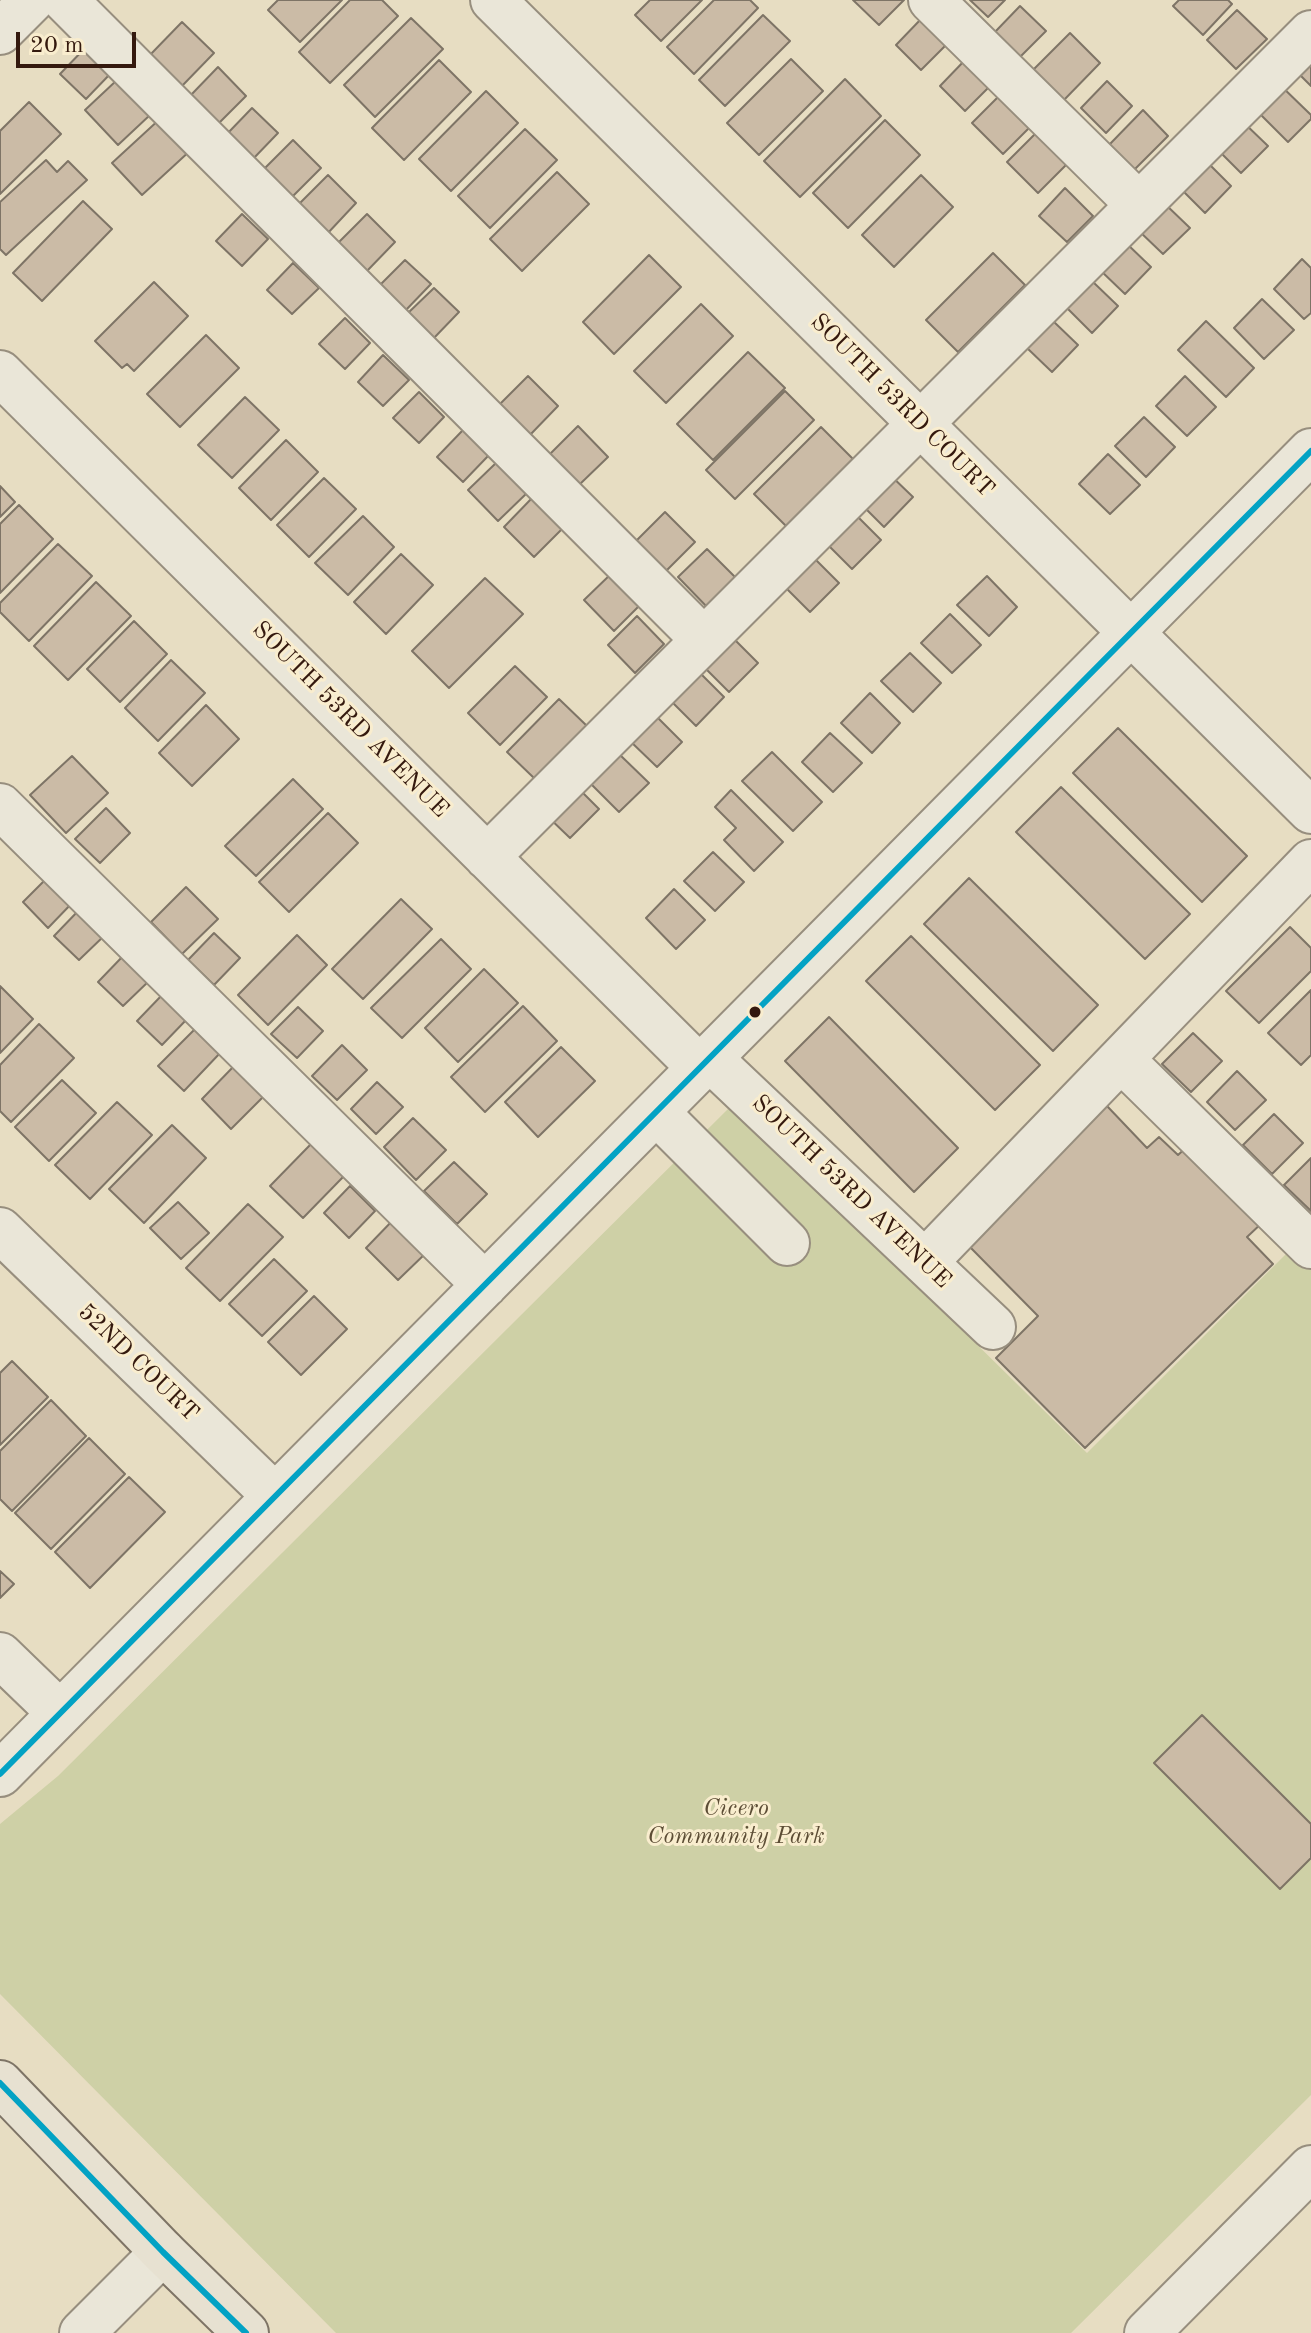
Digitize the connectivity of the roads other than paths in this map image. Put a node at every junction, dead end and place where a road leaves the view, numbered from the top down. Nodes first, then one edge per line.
1 (32, 0) edge
2 (65, 0) edge
3 (493, 0) edge
4 (931, 0) edge
5 (0, 32) edge
6 (1311, 33) edge
7 (1139, 205) junction
8 (0, 373) edge
9 (920, 424) junction
10 (1311, 451) edge
11 (1131, 633) junction
12 (704, 640) junction
13 (0, 806) edge
14 (1311, 811) edge
15 (487, 857) junction
16 (1311, 862) edge
17 (1121, 1059) junction
18 (705, 1063) junction
19 (656, 1112) junction
20 (0, 1230) edge
21 (787, 1243) dead end
22 (1311, 1246) edge
23 (925, 1262) junction
24 (485, 1285) junction
25 (993, 1327) dead end
26 (275, 1496) junction
27 (0, 1655) edge
28 (60, 1713) junction
29 (0, 1774) edge
30 (0, 2083) edge
31 (1311, 2168) edge
32 (163, 2252) junction
33 (82, 2333) edge
34 (246, 2333) edge
35 (1147, 2333) edge

1 - 5 street
2 - 12 street
3 - 9 street, SOUTH 53RD COURT
4 - 7 street
6 - 7 street
7 - 9 street
8 - 15 street, SOUTH 53RD AVENUE
9 - 11 street, SOUTH 53RD COURT
9 - 12 street
10 - 11 street
11 - 14 street, SOUTH 53RD COURT
11 - 18 street
12 - 15 street
13 - 24 street
15 - 18 street, SOUTH 53RD AVENUE
16 - 17 street
17 - 22 street
17 - 23 street
18 - 19 street
18 - 23 street, SOUTH 53RD AVENUE
19 - 21 street
19 - 24 street
20 - 26 street, 52ND COURT
23 - 25 street, SOUTH 53RD AVENUE
24 - 26 street
26 - 28 street
27 - 28 street
28 - 29 street
30 - 32 main road
31 - 35 street
32 - 33 street
32 - 34 main road

